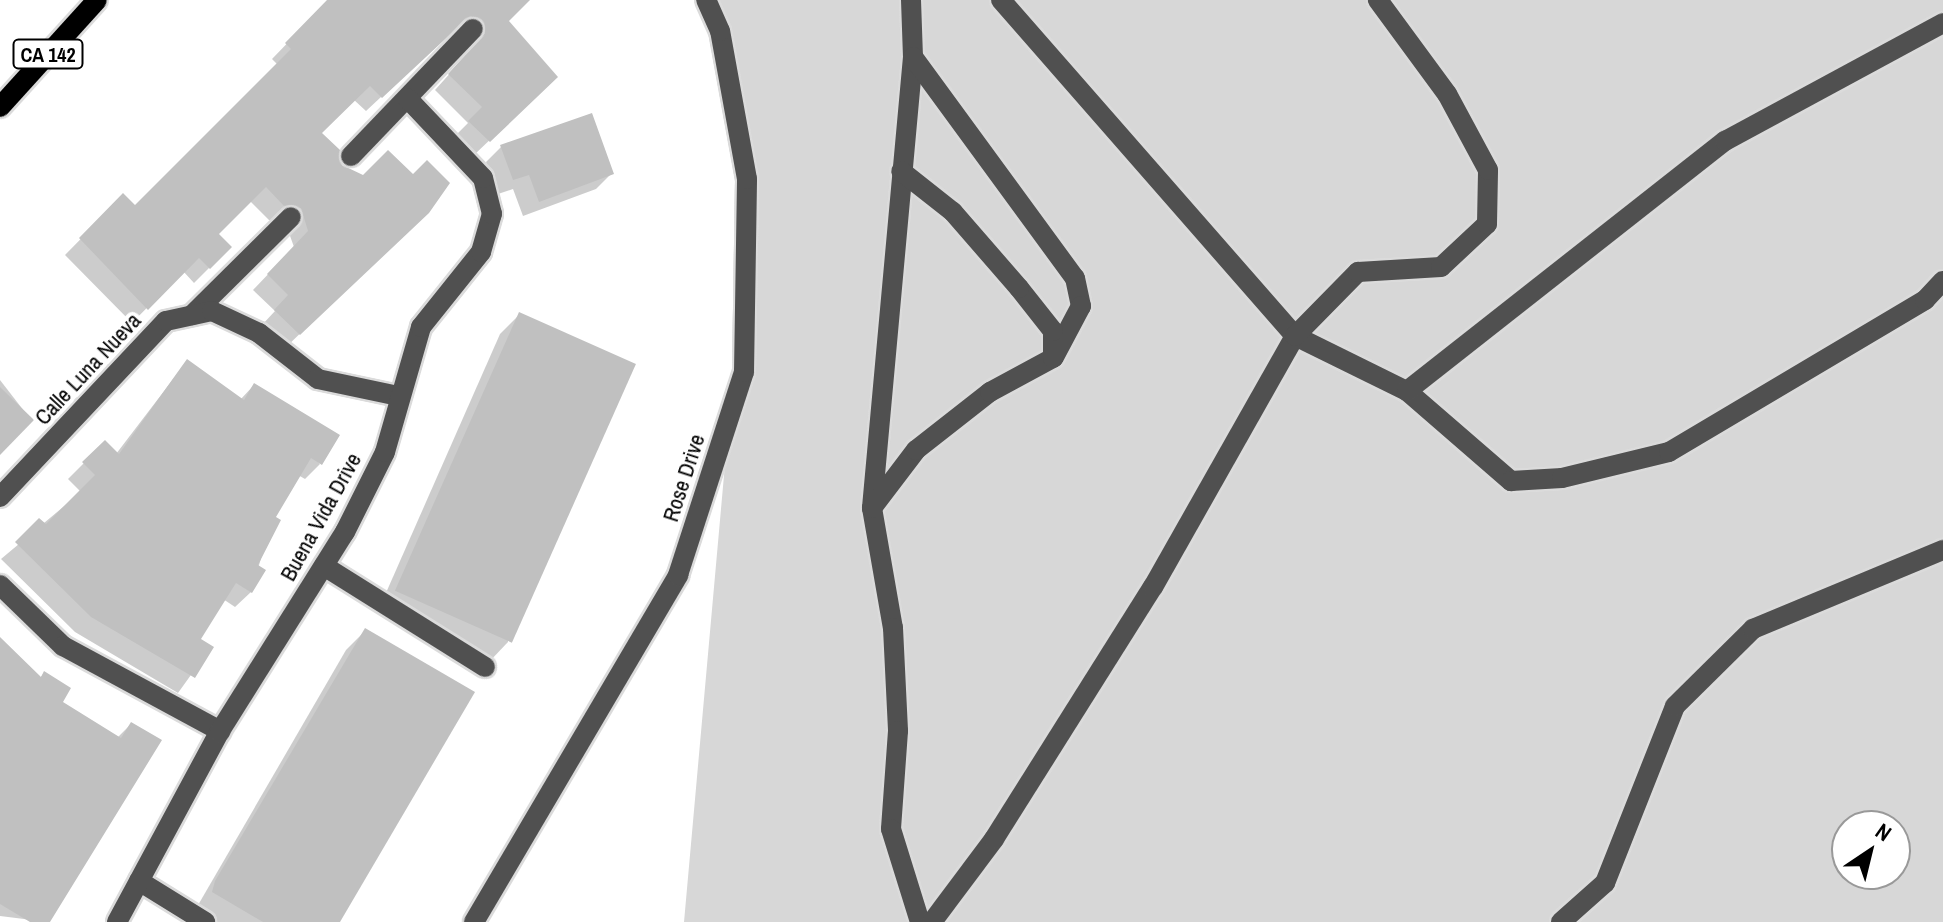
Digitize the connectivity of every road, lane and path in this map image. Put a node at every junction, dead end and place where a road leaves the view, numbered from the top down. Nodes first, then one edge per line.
1 (97, 0) edge
2 (706, 0) edge
3 (911, 0) edge
4 (1001, 0) edge
5 (1378, 0) edge
6 (1943, 23) edge
7 (473, 29) dead end
8 (913, 57) junction
9 (407, 98) junction
10 (0, 107) edge
11 (351, 156) dead end
12 (901, 171) junction
13 (291, 217) dead end
14 (1943, 281) edge
15 (191, 316) junction
16 (1295, 336) junction
17 (1053, 358) junction
18 (1407, 391) junction
19 (399, 396) junction
20 (0, 497) edge
21 (872, 508) junction
22 (1943, 550) edge
23 (324, 566) junction
24 (0, 585) edge
25 (485, 667) dead end
26 (220, 731) junction
27 (139, 881) junction
28 (117, 922) edge
29 (205, 922) edge
30 (474, 922) edge
31 (920, 922) edge
32 (932, 922) edge
33 (1561, 922) edge

1 - 10 main road, CA 142
2 - 30 street, Rose Drive
3 - 8 street
4 - 16 street
5 - 16 street
6 - 18 street
7 - 9 street
8 - 12 street
8 - 17 street
9 - 11 street
9 - 19 street, Buena Vida Drive
12 - 17 street
12 - 21 street
13 - 15 street
14 - 18 street
15 - 19 street, Calle Luna Nueva
15 - 20 street, Calle Luna Nueva
16 - 18 street
16 - 32 street
17 - 21 street
19 - 23 street, Buena Vida Drive
21 - 31 street
22 - 33 street
23 - 25 street
23 - 26 street, Buena Vida Drive
24 - 26 street
26 - 27 street, Buena Vida Drive
27 - 28 street, Buena Vida Drive
27 - 29 street

